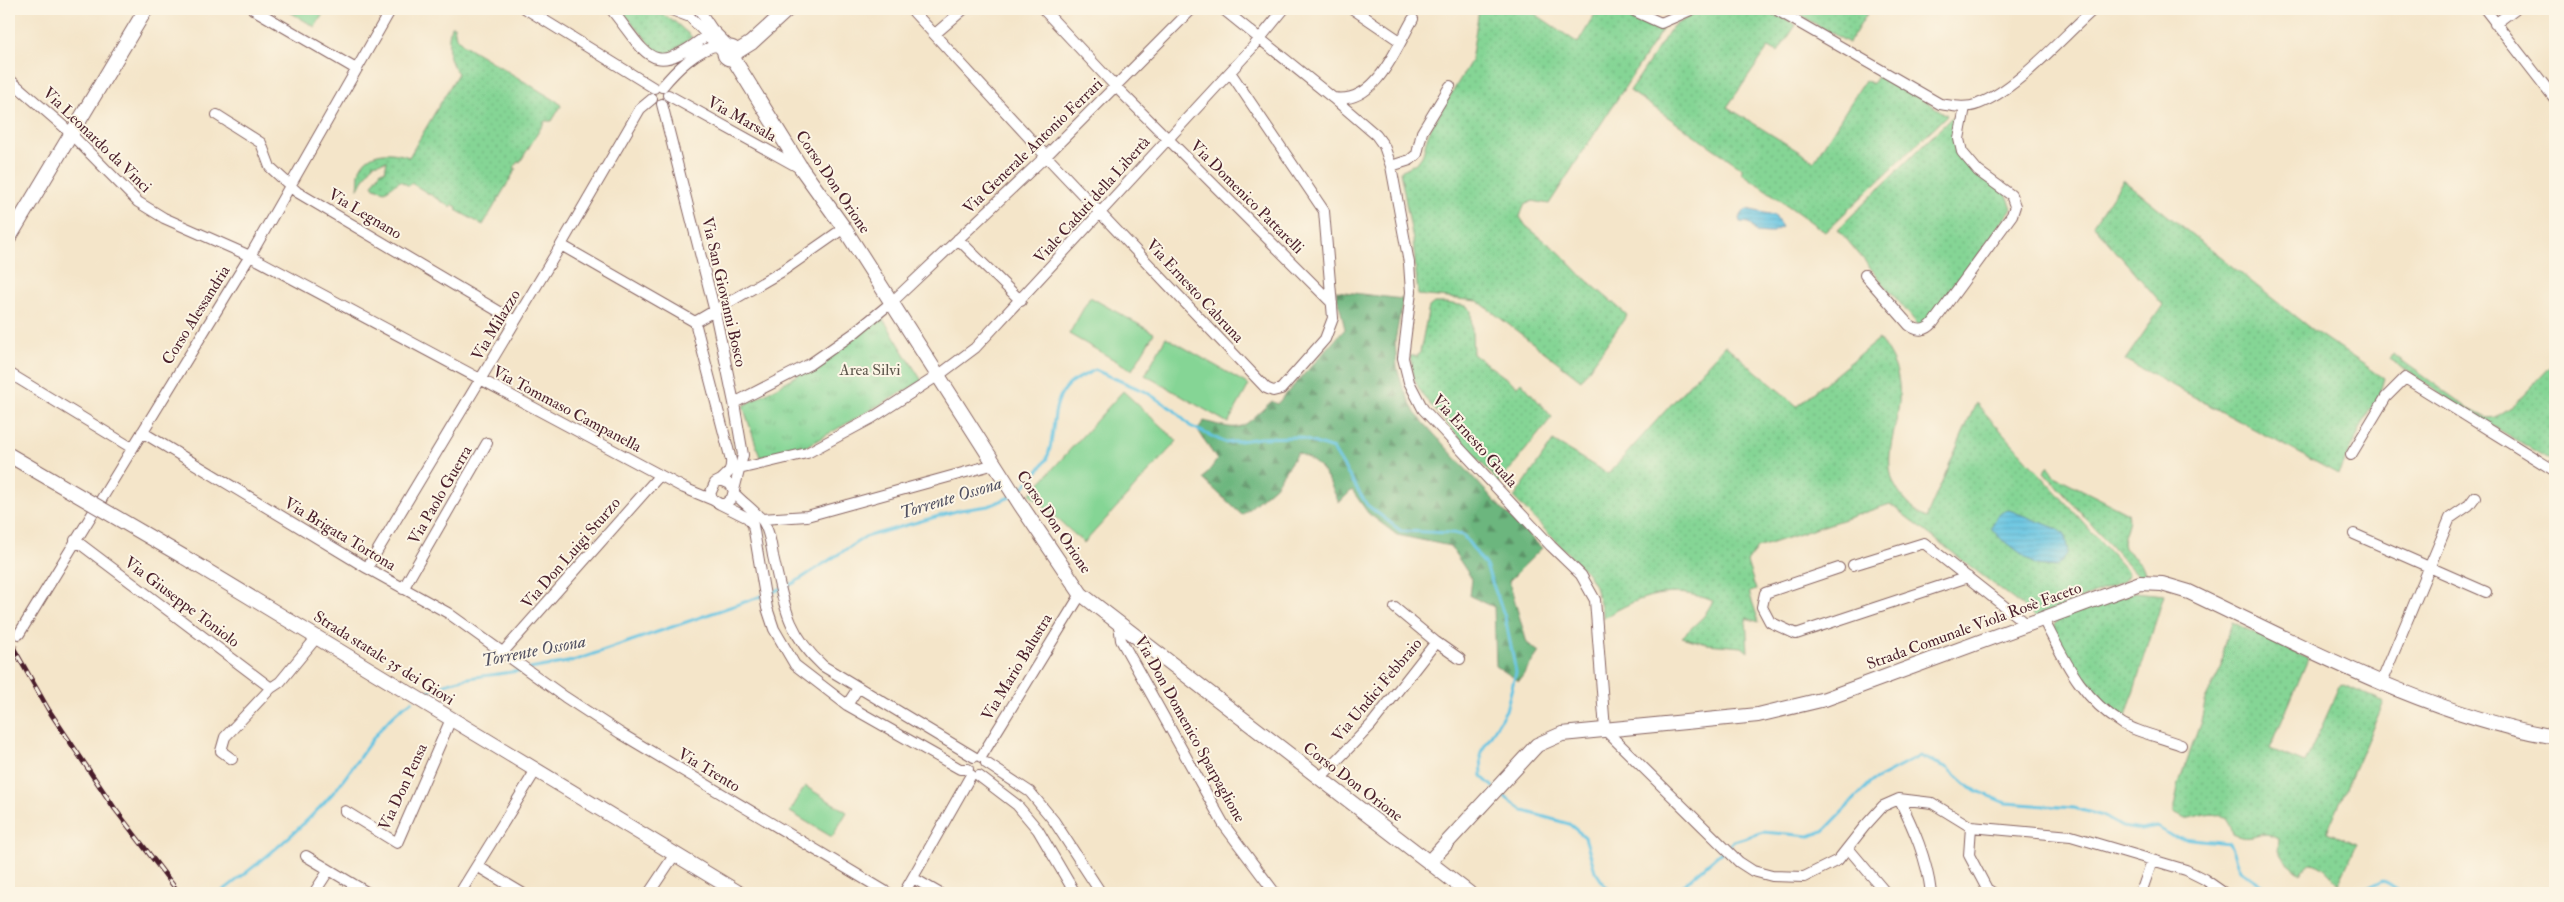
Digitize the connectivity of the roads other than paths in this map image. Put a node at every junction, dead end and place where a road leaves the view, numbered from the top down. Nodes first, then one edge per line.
1 (146, 9) edge
2 (254, 9) edge
3 (392, 9) edge
4 (526, 9) edge
5 (610, 9) edge
6 (670, 9) edge
7 (788, 9) edge
8 (911, 9) edge
9 (964, 9) edge
10 (1043, 9) edge
11 (1192, 9) edge
12 (1223, 9) edge
13 (1284, 9) edge
14 (1354, 9) edge
15 (1630, 9) edge
16 (1693, 9) edge
17 (1775, 9) edge
18 (2094, 9) edge
19 (2485, 9) edge
20 (2515, 9) edge
21 (700, 10) edge
22 (688, 14) edge
23 (1413, 19) dead end
24 (2495, 24) junction
25 (935, 34) junction
26 (707, 35) junction
27 (1260, 39) junction
28 (1400, 41) junction
29 (728, 51) junction
30 (356, 69) junction
31 (1230, 72) junction
32 (9, 79) edge
33 (1115, 86) junction
34 (1450, 86) dead end
35 (661, 94) junction
36 (1333, 98) junction
37 (2555, 98) edge
38 (1965, 107) junction
39 (216, 115) dead end
40 (70, 134) junction
41 (1168, 140) junction
42 (1046, 156) junction
43 (1391, 166) junction
44 (801, 168) junction
45 (290, 187) junction
46 (1100, 212) junction
47 (844, 228) junction
48 (9, 238) edge
49 (958, 239) junction
50 (562, 245) junction
51 (250, 256) junction
52 (1865, 275) dead end
53 (1021, 301) junction
54 (892, 302) junction
55 (1332, 303) junction
56 (715, 312) junction
57 (515, 321) junction
58 (695, 322) junction
59 (9, 373) edge
60 (940, 375) junction
61 (480, 379) junction
62 (734, 403) junction
63 (142, 432) junction
64 (487, 443) dead end
65 (132, 448) junction
66 (2351, 454) dead end
67 (9, 455) edge
68 (995, 464) junction
69 (739, 468) junction
70 (2555, 471) edge
71 (660, 475) junction
72 (721, 480) junction
73 (734, 491) junction
74 (2475, 497) dead end
75 (717, 502) junction
76 (762, 519) junction
77 (2354, 534) dead end
78 (75, 540) junction
79 (1853, 565) dead end
80 (2428, 567) junction
81 (367, 568) junction
82 (1839, 568) dead end
83 (1968, 577) junction
84 (403, 588) junction
85 (2486, 592) dead end
86 (1081, 594) junction
87 (1396, 608) dead end
88 (2043, 619) junction
89 (1119, 624) junction
90 (2028, 625) junction
91 (20, 634) tunnel mouth
92 (317, 637) junction
93 (1436, 642) junction
94 (504, 651) junction
95 (1460, 659) dead end
96 (520, 664) joint
97 (2381, 683) junction
98 (271, 688) junction
99 (858, 688) junction
100 (847, 705) junction
101 (451, 719) junction
102 (926, 728) junction
103 (1604, 730) junction
104 (2555, 737) edge
105 (918, 744) junction
106 (2181, 745) dead end
107 (980, 759) junction
108 (232, 760) dead end
109 (536, 770) junction
110 (973, 774) junction
111 (1320, 778) junction
112 (1898, 799) junction
113 (345, 811) dead end
114 (1971, 826) junction
115 (1848, 848) junction
116 (675, 854) junction
117 (306, 856) dead end
118 (1428, 862) junction
119 (2152, 862) junction
120 (477, 866) junction
121 (328, 870) junction
122 (913, 878) junction
123 (2220, 891) edge
124 (314, 893) edge
125 (367, 893) edge
126 (460, 893) edge
127 (522, 893) edge
128 (650, 893) edge
129 (739, 893) edge
130 (888, 893) edge
131 (904, 893) edge
132 (939, 893) edge
133 (1075, 893) edge
134 (1101, 893) edge
135 (1275, 893) edge
136 (1468, 893) edge
137 (1886, 893) edge
138 (1931, 893) edge
139 (1993, 893) edge
140 (2138, 893) edge
141 (2206, 893) edge

1 - 40 street
2 - 30 street
3 - 30 street, Corso Alessandria
4 - 35 street, Via Marsala
5 - 26 street
6 - 22 street
7 - 29 street
8 - 25 street, Via Ernesto Cabruna
9 - 25 street
10 - 33 street, Via Domenico Pattarelli
11 - 33 street, Via Generale Antonio Ferrari
12 - 27 street, Via Ernesto Guala
13 - 27 street, Viale Caduti della Libertà
14 - 28 street
15 - 16 street
17 - 38 street
18 - 38 street
19 - 24 street
20 - 24 street
21 - 22 street
21 - 29 street
22 - 26 street
23 - 28 street
24 - 37 street
25 - 42 street, Via Ernesto Cabruna
26 - 29 street
27 - 31 street, Viale Caduti della Libertà
27 - 36 street, Via Ernesto Guala
28 - 36 street
29 - 35 street
29 - 44 street, Corso Don Orione
30 - 45 street, Corso Alessandria
31 - 41 street, Viale Caduti della Libertà
31 - 55 street
32 - 40 street, Via Leonardo da Vinci
33 - 41 street, Via Domenico Pattarelli
33 - 42 street, Via Generale Antonio Ferrari
34 - 43 street
35 - 44 street, Via Marsala
35 - 50 street, Via Milazzo
35 - 56 street, Via San Giovanni Bosco
36 - 43 street, Via Ernesto Guala
38 - 52 street
39 - 45 street, Via Legnano
40 - 48 street
40 - 51 street, Via Leonardo da Vinci
41 - 46 street, Viale Caduti della Libertà
41 - 55 street, Via Domenico Pattarelli
42 - 46 street, Via Ernesto Cabruna
42 - 49 street, Via Generale Antonio Ferrari
43 - 103 street, Via Ernesto Guala
44 - 47 street, Corso Don Orione
45 - 51 street, Corso Alessandria
45 - 57 street, Via Legnano
46 - 53 street, Viale Caduti della Libertà
46 - 55 street, Via Ernesto Cabruna
47 - 54 street, Corso Don Orione
47 - 56 street
49 - 53 street
49 - 54 street, Via Generale Antonio Ferrari
50 - 57 street, Via Milazzo
50 - 58 street
51 - 61 street, Via Tommaso Campanella
51 - 63 street, Corso Alessandria
53 - 60 street, Viale Caduti della Libertà
54 - 60 street, Corso Don Orione
54 - 62 street, Via Generale Antonio Ferrari
56 - 58 street
56 - 62 street, Via San Giovanni Bosco
57 - 61 street, Via Milazzo
58 - 72 street, Via San Giovanni Bosco
59 - 65 street
60 - 68 street, Corso Don Orione
60 - 69 street, Viale Caduti della Libertà
61 - 71 street, Via Tommaso Campanella
61 - 81 street, Via Milazzo
62 - 69 street, Via San Giovanni Bosco
63 - 65 street, Corso Alessandria
63 - 81 street, Via Brigata Tortona
64 - 84 street, Via Paolo Guerra
65 - 78 street, Corso Alessandria
66 - 70 street
67 - 92 street, Strada statale 35 dei Giovi, bridge
68 - 76 street
68 - 86 street, Corso Don Orione
69 - 73 street, Via San Giovanni Bosco
71 - 75 street, Via Tommaso Campanella
71 - 94 street, Via Don Luigi Sturzo
72 - 73 street
72 - 75 street
73 - 75 street
73 - 76 street
74 - 80 street
75 - 100 street, Via Tommaso Campanella
76 - 99 street
77 - 80 street
78 - 91 street, Corso Alessandria
78 - 98 street, Via Giuseppe Toniolo
79 - 83 street
80 - 85 street
80 - 97 street
81 - 84 street, Via Brigata Tortona
82 - 83 street
83 - 90 street
84 - 94 street, Via Brigata Tortona
86 - 89 street, Corso Don Orione
86 - 107 street, Via Mario Balustra
87 - 93 street, Via Undici Febbraio
88 - 90 street, Strada Comunale Viola Rosè Faceto
88 - 97 street, Strada Comunale Viola Rosè Faceto
88 - 106 street
89 - 111 street, Corso Don Orione
89 - 135 street, Via Don Domenico Sparpaglione
90 - 103 street, Strada Comunale Viola Rosè Faceto
92 - 98 street
92 - 101 street, Strada statale 35 dei Giovi
93 - 95 street, Via Undici Febbraio
93 - 111 street, Via Undici Febbraio
94 - 96 street, Via Brigata Tortona
96 - 130 street, Via Trento
97 - 104 street, Strada Comunale Viola Rosè Faceto
98 - 108 street
99 - 100 street
99 - 102 street
100 - 105 street, Via Tommaso Campanella
101 - 109 street, Strada statale 35 dei Giovi
101 - 113 street, Via Don Pensa
102 - 105 street
102 - 107 street
103 - 115 street
103 - 118 street, Strada Comunale Viola Rosè Faceto
105 - 110 street, Via Tommaso Campanella
107 - 110 street
107 - 110 street
107 - 134 street
109 - 116 street, Strada statale 35 dei Giovi
109 - 120 street
110 - 122 street
110 - 133 street, Via Tommaso Campanella
111 - 118 street, Corso Don Orione
112 - 114 street
112 - 115 street
112 - 138 street
114 - 119 street
114 - 139 street
115 - 137 street
116 - 128 street
116 - 129 street, Strada statale 35 dei Giovi
117 - 121 street
118 - 136 street, Corso Don Orione
119 - 123 street
119 - 140 street
120 - 126 street
120 - 127 street
121 - 124 street
121 - 125 street
122 - 131 street
122 - 132 street
123 - 141 street

